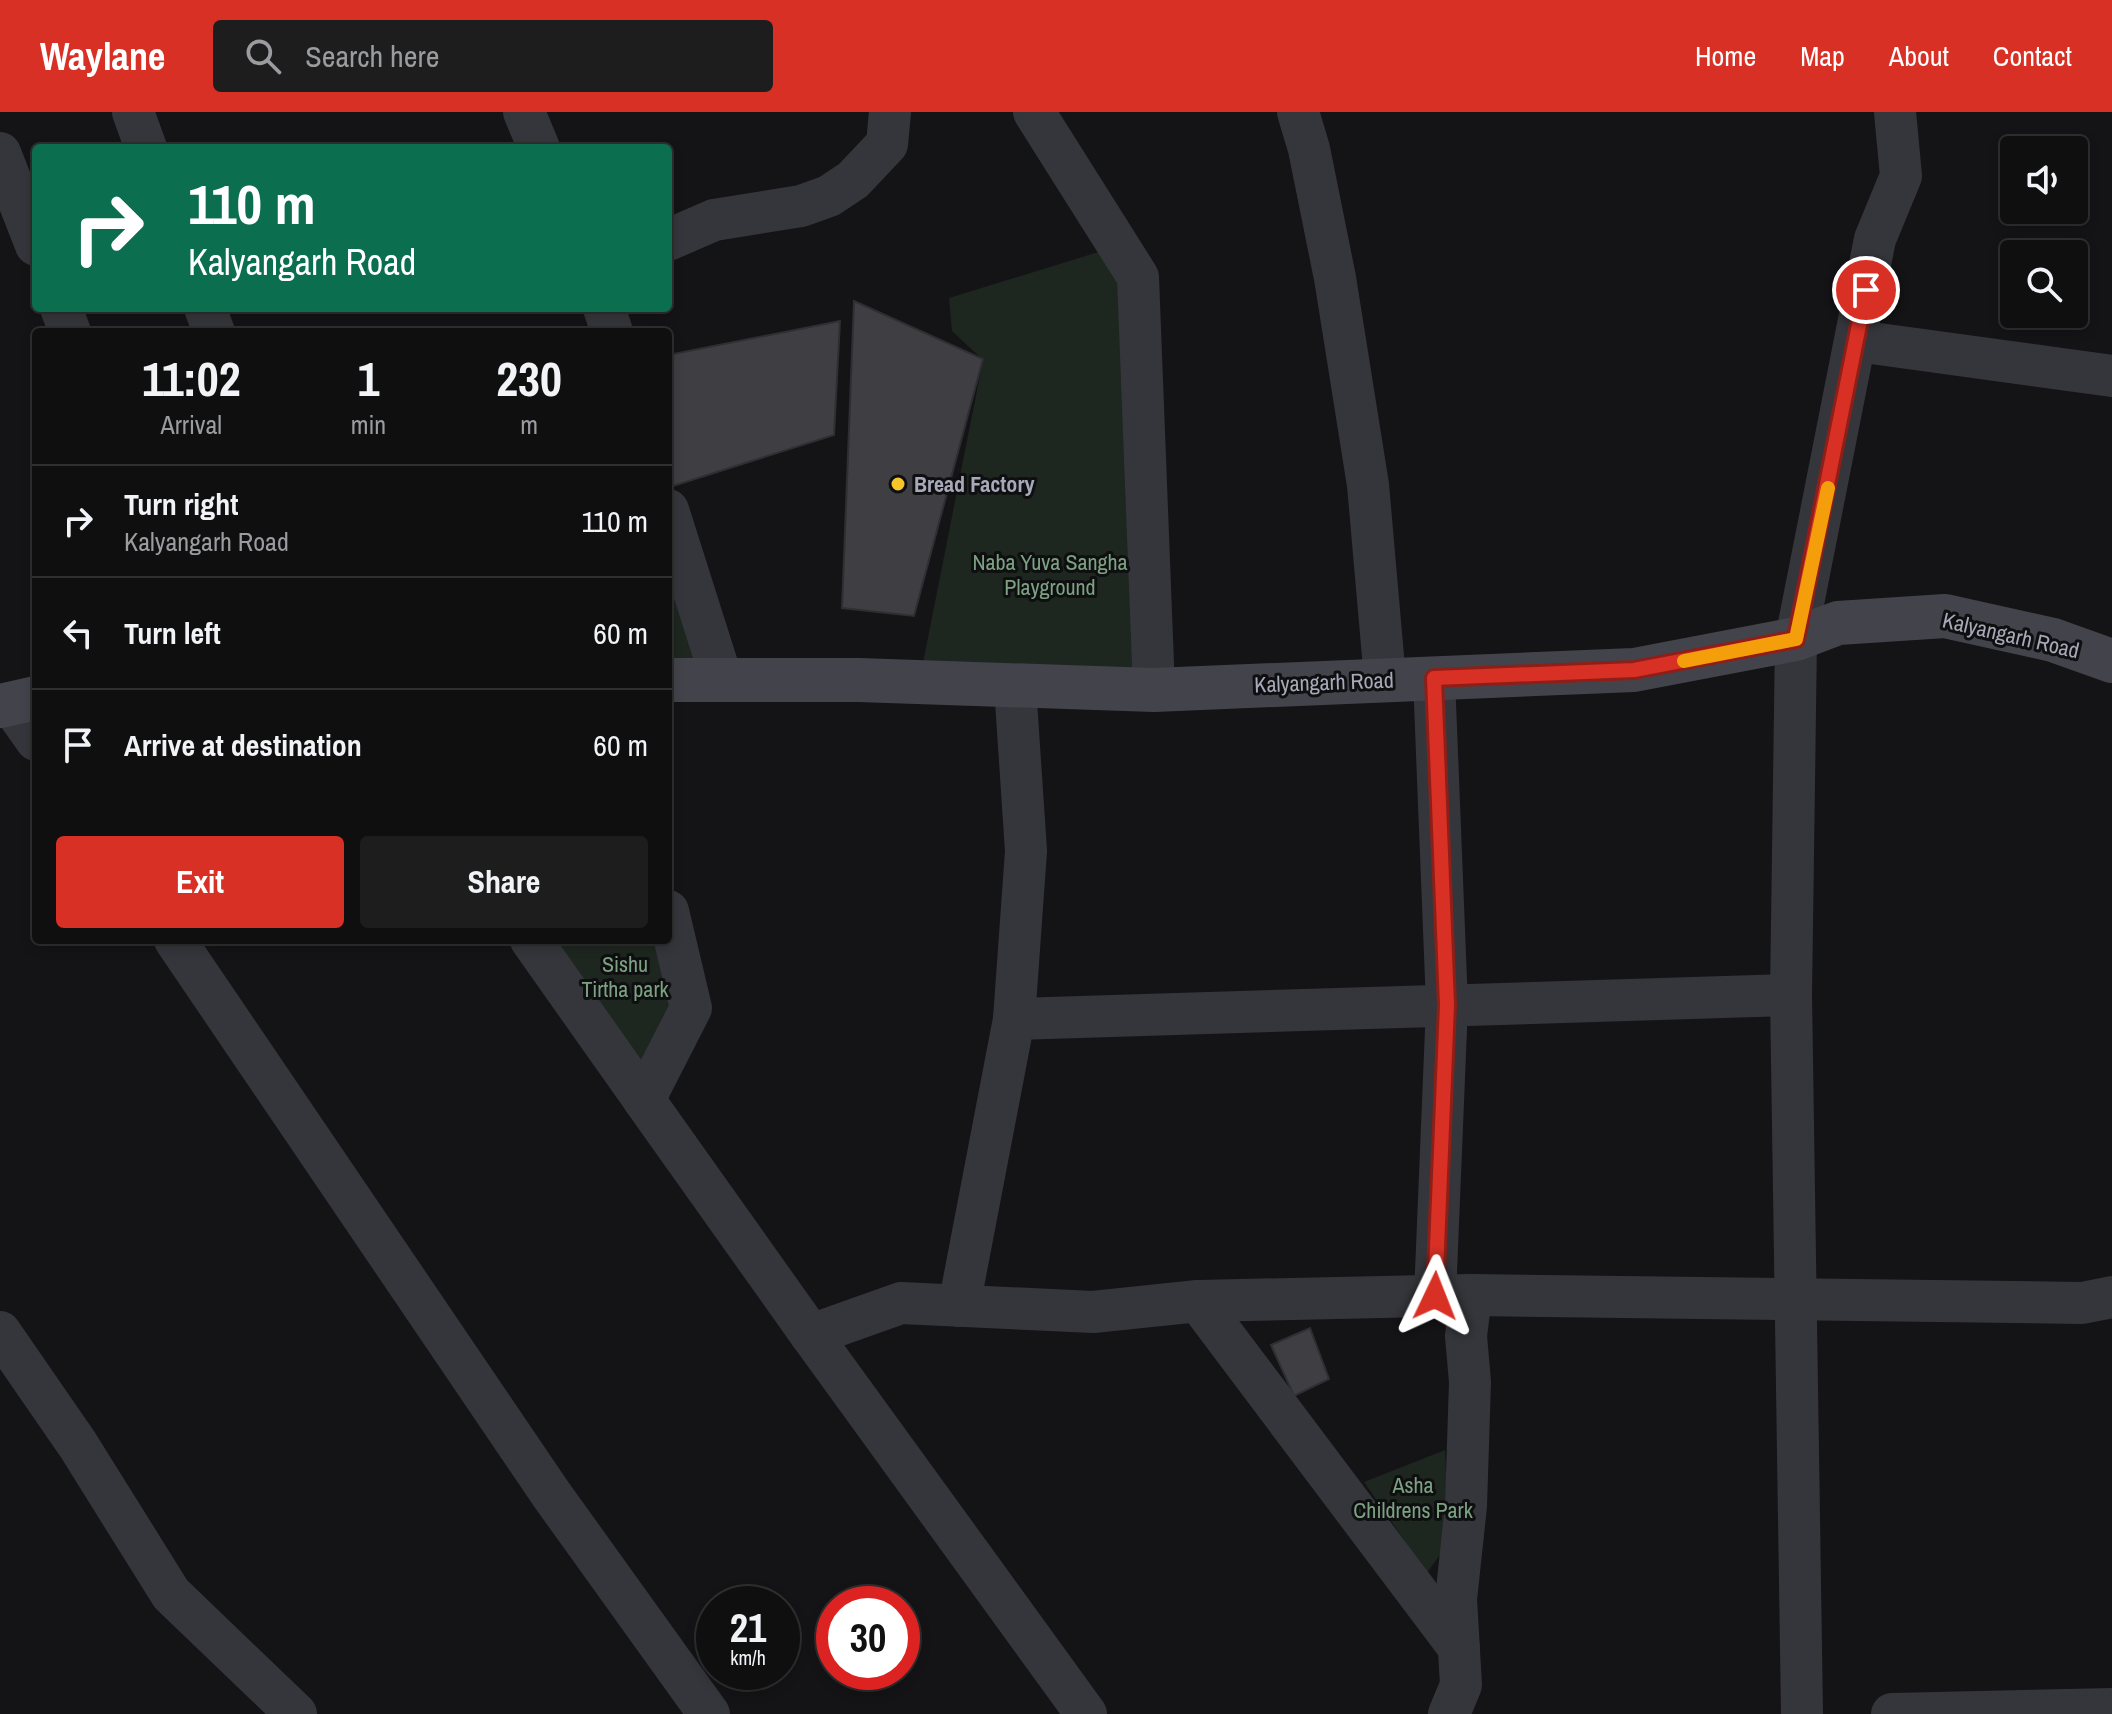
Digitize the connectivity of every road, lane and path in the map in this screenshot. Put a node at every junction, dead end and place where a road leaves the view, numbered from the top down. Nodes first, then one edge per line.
1 (133, 112) edge
2 (524, 112) edge
3 (890, 112) edge
4 (1034, 112) edge
5 (1298, 112) edge
6 (1895, 112) edge
7 (145, 144) edge
8 (537, 144) edge
9 (0, 153) edge
10 (32, 235) edge
11 (672, 238) edge
12 (1857, 341) junction
13 (2112, 376) edge
14 (672, 523) edge
15 (1796, 639) junction
16 (2112, 661) edge
17 (1434, 678) junction
18 (1385, 679) junction
19 (672, 680) edge
20 (722, 680) junction
21 (1015, 686) junction
22 (1154, 690) junction
23 (15, 702) edge
24 (32, 733) edge
25 (672, 928) edge
26 (178, 944) edge
27 (534, 944) edge
28 (1791, 995) junction
29 (1447, 1005) junction
30 (1014, 1019) junction
31 (644, 1100) junction
32 (1453, 1295) junction
33 (2112, 1297) edge
34 (1796, 1299) junction
35 (1198, 1301) junction
36 (959, 1306) junction
37 (0, 1332) edge
38 (811, 1335) junction
39 (1459, 1648) junction
40 (2112, 1709) edge
41 (296, 1714) edge
42 (709, 1714) edge
43 (1086, 1714) edge
44 (1449, 1714) edge
45 (1802, 1714) edge
46 (1892, 1714) edge

1 - 7 street
2 - 8 street
3 - 11 street
4 - 22 street
5 - 18 street
6 - 12 street
9 - 10 street
12 - 13 street
12 - 15 street
14 - 20 street
15 - 16 main road, Kalyangarh Road
15 - 17 main road, Kalyangarh Road
15 - 28 street
17 - 18 main road, Kalyangarh Road
17 - 29 street
18 - 22 main road, Kalyangarh Road
19 - 20 main road, Kalyangarh Road
20 - 21 main road, Kalyangarh Road
21 - 22 main road, Kalyangarh Road
21 - 30 street
23 - 24 street
25 - 31 street
26 - 42 street
27 - 31 street
28 - 29 street
28 - 34 street
29 - 30 street
29 - 32 street
30 - 36 street
31 - 38 street
32 - 34 street
32 - 35 street
32 - 39 street
33 - 34 street
34 - 45 street
35 - 36 street
35 - 39 street
36 - 38 street
37 - 41 street
38 - 43 street
39 - 44 street
40 - 46 street

